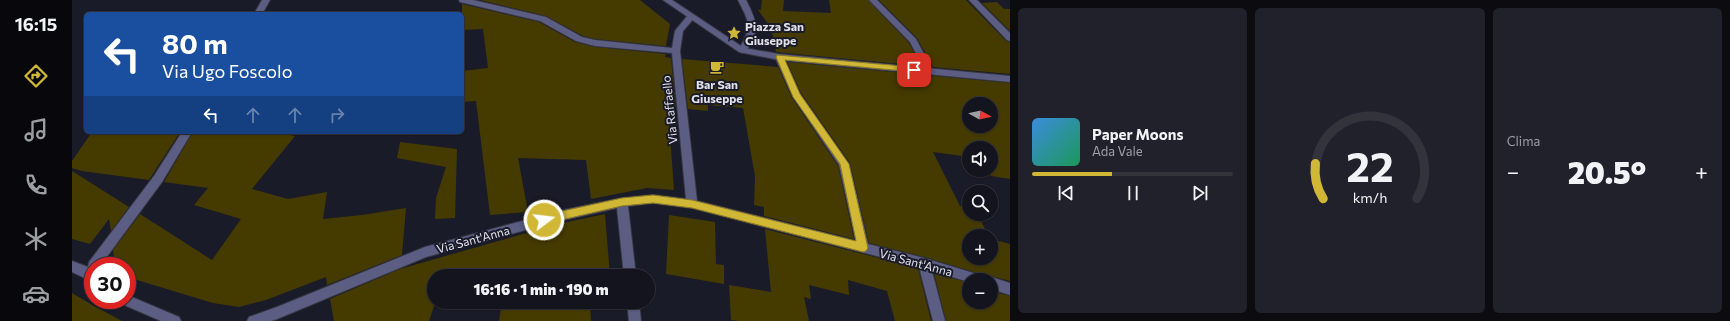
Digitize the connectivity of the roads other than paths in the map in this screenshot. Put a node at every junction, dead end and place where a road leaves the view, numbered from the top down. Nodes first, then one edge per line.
1 (266, 0) edge
2 (463, 0) edge
3 (667, 0) edge
4 (742, 0) edge
5 (873, 0) edge
6 (973, 0) edge
7 (259, 12) edge
8 (691, 17) junction
9 (1010, 38) edge
10 (742, 50) junction
11 (676, 51) junction
12 (780, 57) junction
13 (929, 71) junction
14 (1010, 78) edge
15 (186, 134) edge
16 (622, 202) junction
17 (692, 204) junction
18 (863, 248) junction
19 (102, 257) edge
20 (924, 263) junction
21 (72, 266) edge
22 (84, 269) edge
23 (629, 269) edge
24 (962, 275) edge
25 (998, 285) edge
26 (1010, 289) edge
27 (136, 304) edge
28 (634, 309) edge
29 (175, 321) edge
30 (253, 321) edge
31 (635, 321) edge
32 (939, 321) edge

1 - 7 street
2 - 11 street
3 - 8 street
4 - 10 street
5 - 13 street
6 - 9 street
8 - 10 street
8 - 11 street, Via Raffaello
10 - 12 street
11 - 17 street, Via Raffaello
12 - 13 street
12 - 18 street
13 - 14 street
15 - 19 street
16 - 17 street, Via Sant'Anna
16 - 23 street
16 - 30 street, Via Sant'Anna
17 - 18 street, Via Sant'Anna
18 - 20 street, Via Sant'Anna
20 - 24 street, Via Sant'Anna
20 - 32 street
21 - 22 street
25 - 26 street
27 - 29 street
28 - 31 street

